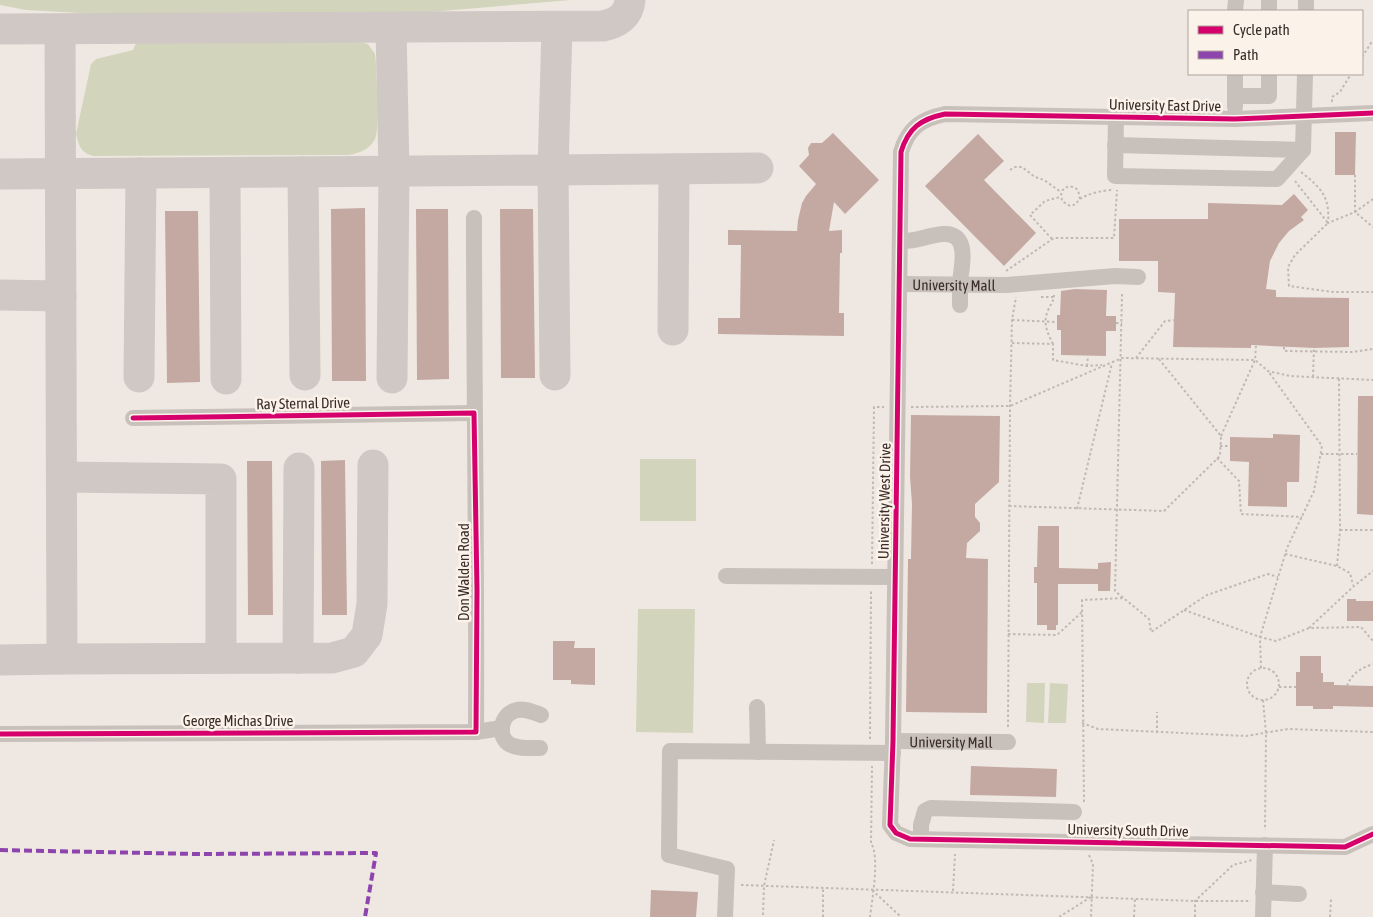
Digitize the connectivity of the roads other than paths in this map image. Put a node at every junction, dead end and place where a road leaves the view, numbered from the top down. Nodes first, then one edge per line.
1 (1235, 75) edge
2 (1269, 75) edge
3 (1305, 75) edge
4 (1235, 96) junction
5 (1373, 114) edge
6 (1116, 117) junction
7 (1304, 117) junction
8 (1235, 119) junction
9 (1115, 145) junction
10 (1303, 150) junction
11 (901, 152) joint
12 (474, 218) dead end
13 (900, 241) junction
14 (1138, 277) dead end
15 (900, 284) junction
16 (960, 284) junction
17 (960, 305) dead end
18 (474, 413) junction
19 (133, 418) dead end
20 (726, 576) dead end
21 (895, 577) junction
22 (757, 707) dead end
23 (541, 715) dead end
24 (502, 728) junction
25 (476, 732) junction
26 (0, 734) edge
27 (1008, 742) road end
28 (893, 747) junction
29 (540, 748) dead end
30 (758, 752) junction
31 (1079, 810) road end
32 (1373, 834) edge
33 (915, 839) junction
34 (1265, 852) junction
35 (1299, 894) dead end
36 (1263, 903) edge
37 (725, 917) edge

1 - 4 street
2 - 4 street
3 - 7 street
4 - 8 street
5 - 7 street, University East Drive
6 - 8 street, University East Drive
6 - 9 street
6 - 11 street, University East Drive
7 - 8 street, University East Drive
7 - 10 street
9 - 10 street
9 - 10 street
11 - 13 street, University West Drive
12 - 18 street, Don Walden Road
13 - 15 street, University West Drive
13 - 16 street
14 - 16 street, University Mall
15 - 16 street, University Mall
15 - 21 street, University West Drive
16 - 17 street
18 - 19 street, Ray Sternal Drive
18 - 25 street, Don Walden Road
20 - 21 street
21 - 28 street, University West Drive
22 - 30 street
23 - 24 street
24 - 25 street, George Michas Drive
24 - 29 street
25 - 26 street, George Michas Drive
27 - 28 street, University Mall
28 - 30 street, University Mall
28 - 33 street, University West Drive
30 - 37 street, University Mall
31 - 33 street
32 - 34 street, University South Drive
33 - 34 street, University South Drive
34 - 36 street
35 - 36 street

